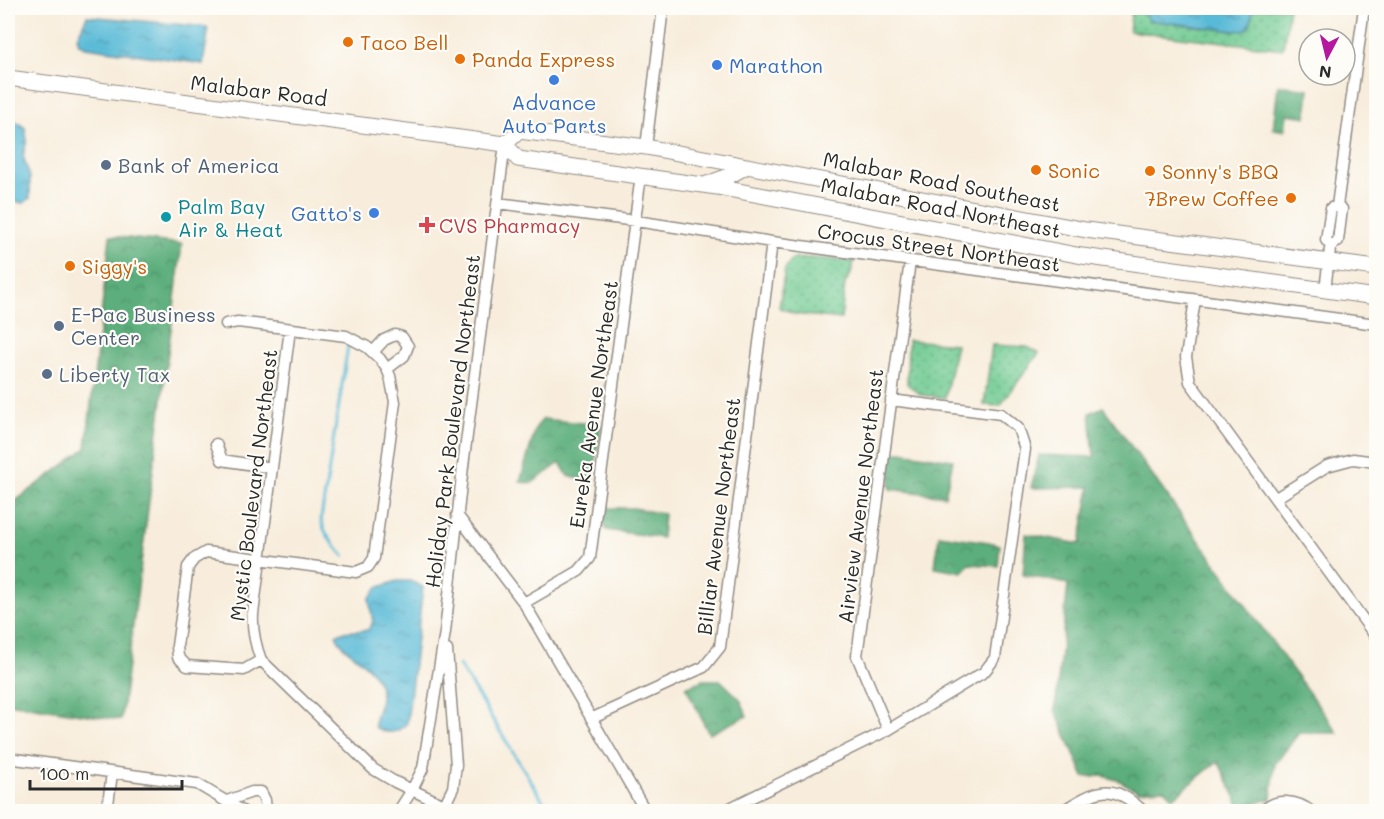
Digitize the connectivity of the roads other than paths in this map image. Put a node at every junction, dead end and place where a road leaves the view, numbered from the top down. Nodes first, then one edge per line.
1 (663, 8) edge
2 (1364, 8) edge
3 (8, 78) edge
4 (505, 144) junction
5 (646, 147) junction
6 (747, 166) junction
7 (641, 176) junction
8 (704, 185) junction
9 (498, 203) junction
10 (636, 221) junction
11 (772, 242) junction
12 (910, 261) junction
13 (1329, 262) junction
14 (1377, 268) edge
15 (1325, 290) junction
16 (1377, 297) edge
17 (1194, 300) junction
18 (226, 324) dead end
19 (1377, 324) edge
20 (290, 329) junction
21 (373, 352) junction
22 (387, 369) junction
23 (891, 400) junction
24 (216, 444) dead end
25 (1377, 462) edge
26 (272, 468) junction
27 (1276, 498) junction
28 (457, 515) junction
29 (260, 559) junction
30 (524, 603) junction
31 (445, 632) junction
32 (1377, 637) edge
33 (261, 660) junction
34 (593, 718) junction
35 (888, 730) junction
36 (8, 758) edge
37 (112, 773) junction
38 (412, 790) junction
39 (227, 801) junction
40 (445, 804) junction
41 (107, 812) edge
42 (244, 812) edge
43 (266, 812) edge
44 (398, 812) edge
45 (459, 812) edge
46 (646, 812) edge
47 (722, 812) edge
48 (1060, 812) edge
49 (1144, 812) edge
50 (1262, 812) edge
51 (1312, 812) edge

1 - 5 street
2 - 13 street
3 - 4 main road, Malabar Road
4 - 5 main road, Malabar Road Southeast
4 - 7 main road, Malabar Road Northeast
4 - 9 street, Holiday Park Boulevard Northeast
5 - 6 main road, Malabar Road Southeast
6 - 8 main road
6 - 13 main road, Malabar Road Southeast
7 - 8 main road, Malabar Road Northeast
7 - 10 street, Eureka Avenue Northeast
8 - 15 main road, Malabar Road Northeast
9 - 10 street, Crocus Street Northeast
9 - 28 street, Holiday Park Boulevard Northeast
10 - 11 street, Crocus Street Northeast
10 - 30 street, Eureka Avenue Northeast
11 - 12 street, Crocus Street Northeast
11 - 34 street, Billiar Avenue Northeast
12 - 17 street, Crocus Street Northeast
12 - 23 street, Airview Avenue Northeast
13 - 14 main road, Malabar Road Southeast
13 - 15 street
15 - 16 main road, Malabar Road Northeast
17 - 19 street, Crocus Street Northeast
17 - 27 street
18 - 20 street
20 - 21 street
20 - 26 street, Mystic Boulevard Northeast
21 - 22 street
21 - 22 street
22 - 29 street
23 - 35 street, Airview Avenue Northeast
23 - 35 street
24 - 26 street
25 - 27 street
26 - 29 street, Mystic Boulevard Northeast
27 - 32 street
28 - 30 street
28 - 31 street, Holiday Park Boulevard Northeast
29 - 33 street, Mystic Boulevard Northeast
29 - 33 street
30 - 34 street
31 - 38 street, Holiday Park Boulevard Northeast
31 - 40 street, Holiday Park Boulevard Northeast
33 - 38 street, Mystic Boulevard Northeast
34 - 46 street
35 - 47 street
36 - 37 street
37 - 39 street
37 - 41 street
38 - 40 street
38 - 44 street, Holiday Park Boulevard Northeast
39 - 42 street
39 - 43 street
40 - 45 street
48 - 49 street
50 - 51 street

